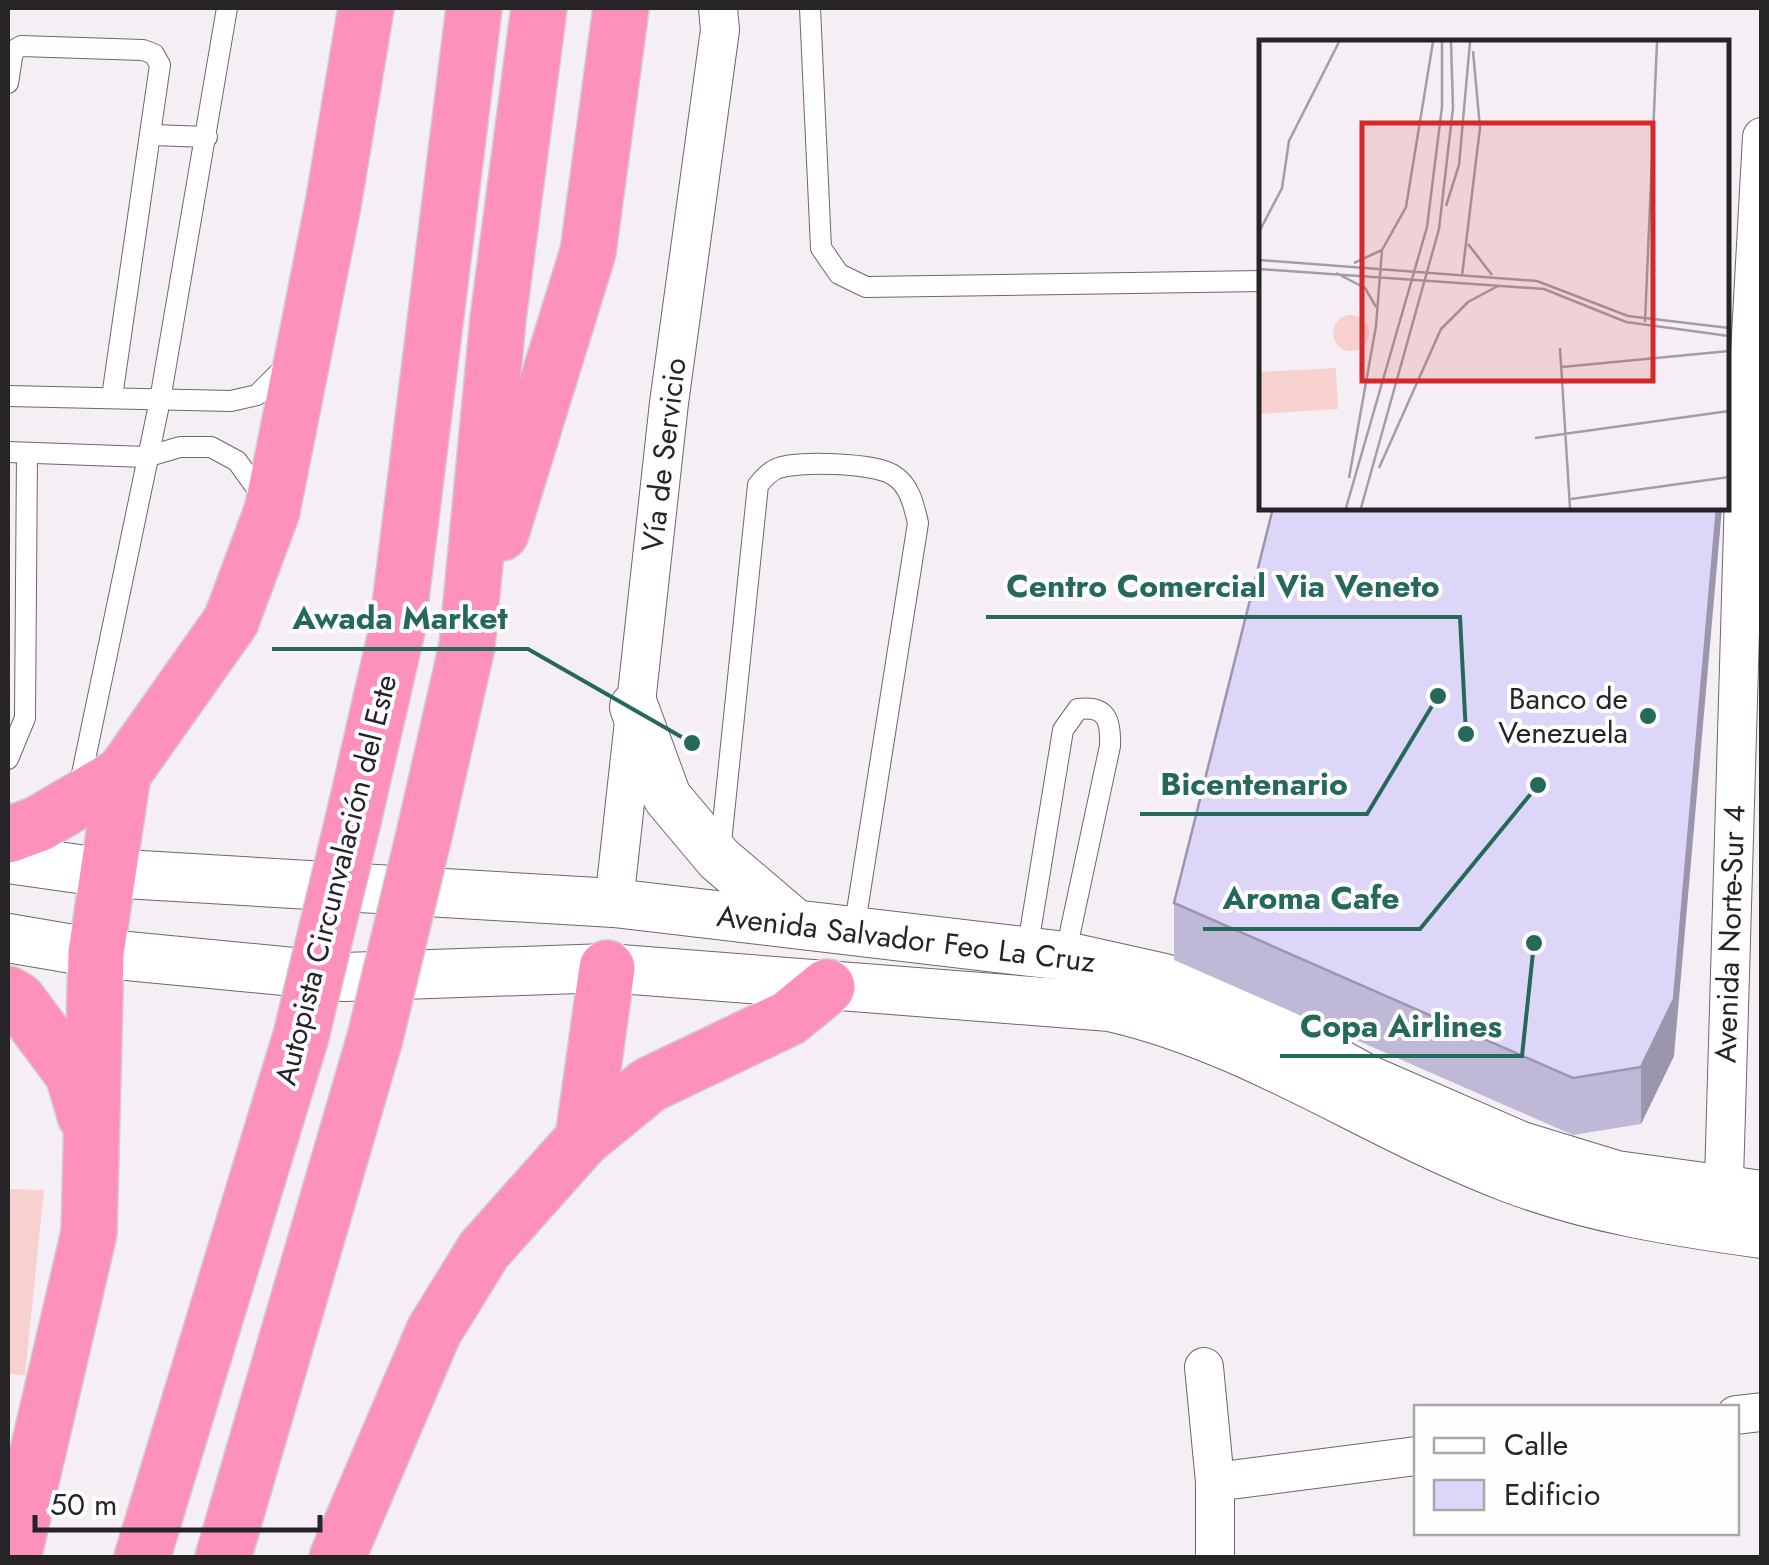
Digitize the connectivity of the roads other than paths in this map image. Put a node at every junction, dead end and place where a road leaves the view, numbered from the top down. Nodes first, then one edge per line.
1 (226, 8) edge
2 (366, 8) edge
3 (474, 8) edge
4 (538, 8) edge
5 (621, 8) edge
6 (718, 8) edge
7 (810, 8) edge
8 (8, 83) edge
9 (153, 134) junction
10 (207, 137) junction
11 (1762, 137) edge
12 (1259, 281) edge
13 (306, 346) junction
14 (8, 396) edge
15 (112, 397) junction
16 (160, 400) junction
17 (17, 453) edge
18 (146, 457) junction
19 (1736, 480) edge
20 (272, 511) junction
21 (467, 646) junction
22 (634, 707) junction
23 (8, 760) edge
24 (123, 774) junction
25 (77, 800) junction
26 (8, 835) edge
27 (8, 859) edge
28 (719, 859) junction
29 (107, 873) junction
30 (614, 903) junction
31 (792, 922) junction
32 (854, 930) junction
33 (8, 938) edge
34 (96, 953) junction
35 (1046, 954) junction
36 (607, 968) junction
37 (827, 986) junction
38 (8, 994) edge
39 (583, 1139) junction
40 (92, 1142) junction
41 (1742, 1212) edge
42 (1204, 1367) dead end
43 (1414, 1456) edge
44 (1215, 1482) junction
45 (13, 1558) edge
46 (142, 1558) edge
47 (223, 1558) edge
48 (337, 1558) edge
49 (1215, 1558) edge

1 - 10 lane
2 - 13 highway
3 - 46 highway, Autopista Circunvalación del Este, bridge
4 - 21 highway
5 - 21 highway
6 - 22 street, Vía de Servicio
7 - 12 lane
8 - 9 lane
9 - 10 lane
9 - 15 lane
10 - 16 lane
11 - 19 street, Avenida Norte-Sur 4
13 - 16 lane
13 - 20 highway
14 - 15 lane
15 - 16 lane
16 - 18 lane
17 - 18 lane
17 - 23 lane
18 - 20 lane
18 - 25 lane
19 - 41 street, Avenida Norte-Sur 4
20 - 24 highway
21 - 47 highway, bridge
22 - 28 street
22 - 30 street, Vía de Servicio
24 - 25 highway
24 - 29 highway
25 - 26 highway
27 - 29 street, Avenida Salvador Feo La Cruz
28 - 31 street
28 - 32 lane
29 - 30 street, Avenida Salvador Feo La Cruz
29 - 34 highway
30 - 31 street, Avenida Salvador Feo La Cruz
30 - 36 street
31 - 32 street, Avenida Salvador Feo La Cruz
32 - 35 street, Avenida Salvador Feo La Cruz
33 - 34 street, Avenida Salvador Feo La Cruz
34 - 36 street, Avenida Salvador Feo La Cruz
34 - 40 highway
35 - 35 lane
35 - 41 street, Avenida Salvador Feo La Cruz
36 - 37 street, Avenida Salvador Feo La Cruz
36 - 39 highway
37 - 39 highway
37 - 41 street, Avenida Salvador Feo La Cruz
38 - 40 highway
39 - 48 highway
40 - 45 highway
42 - 44 street
43 - 44 street
44 - 49 street

